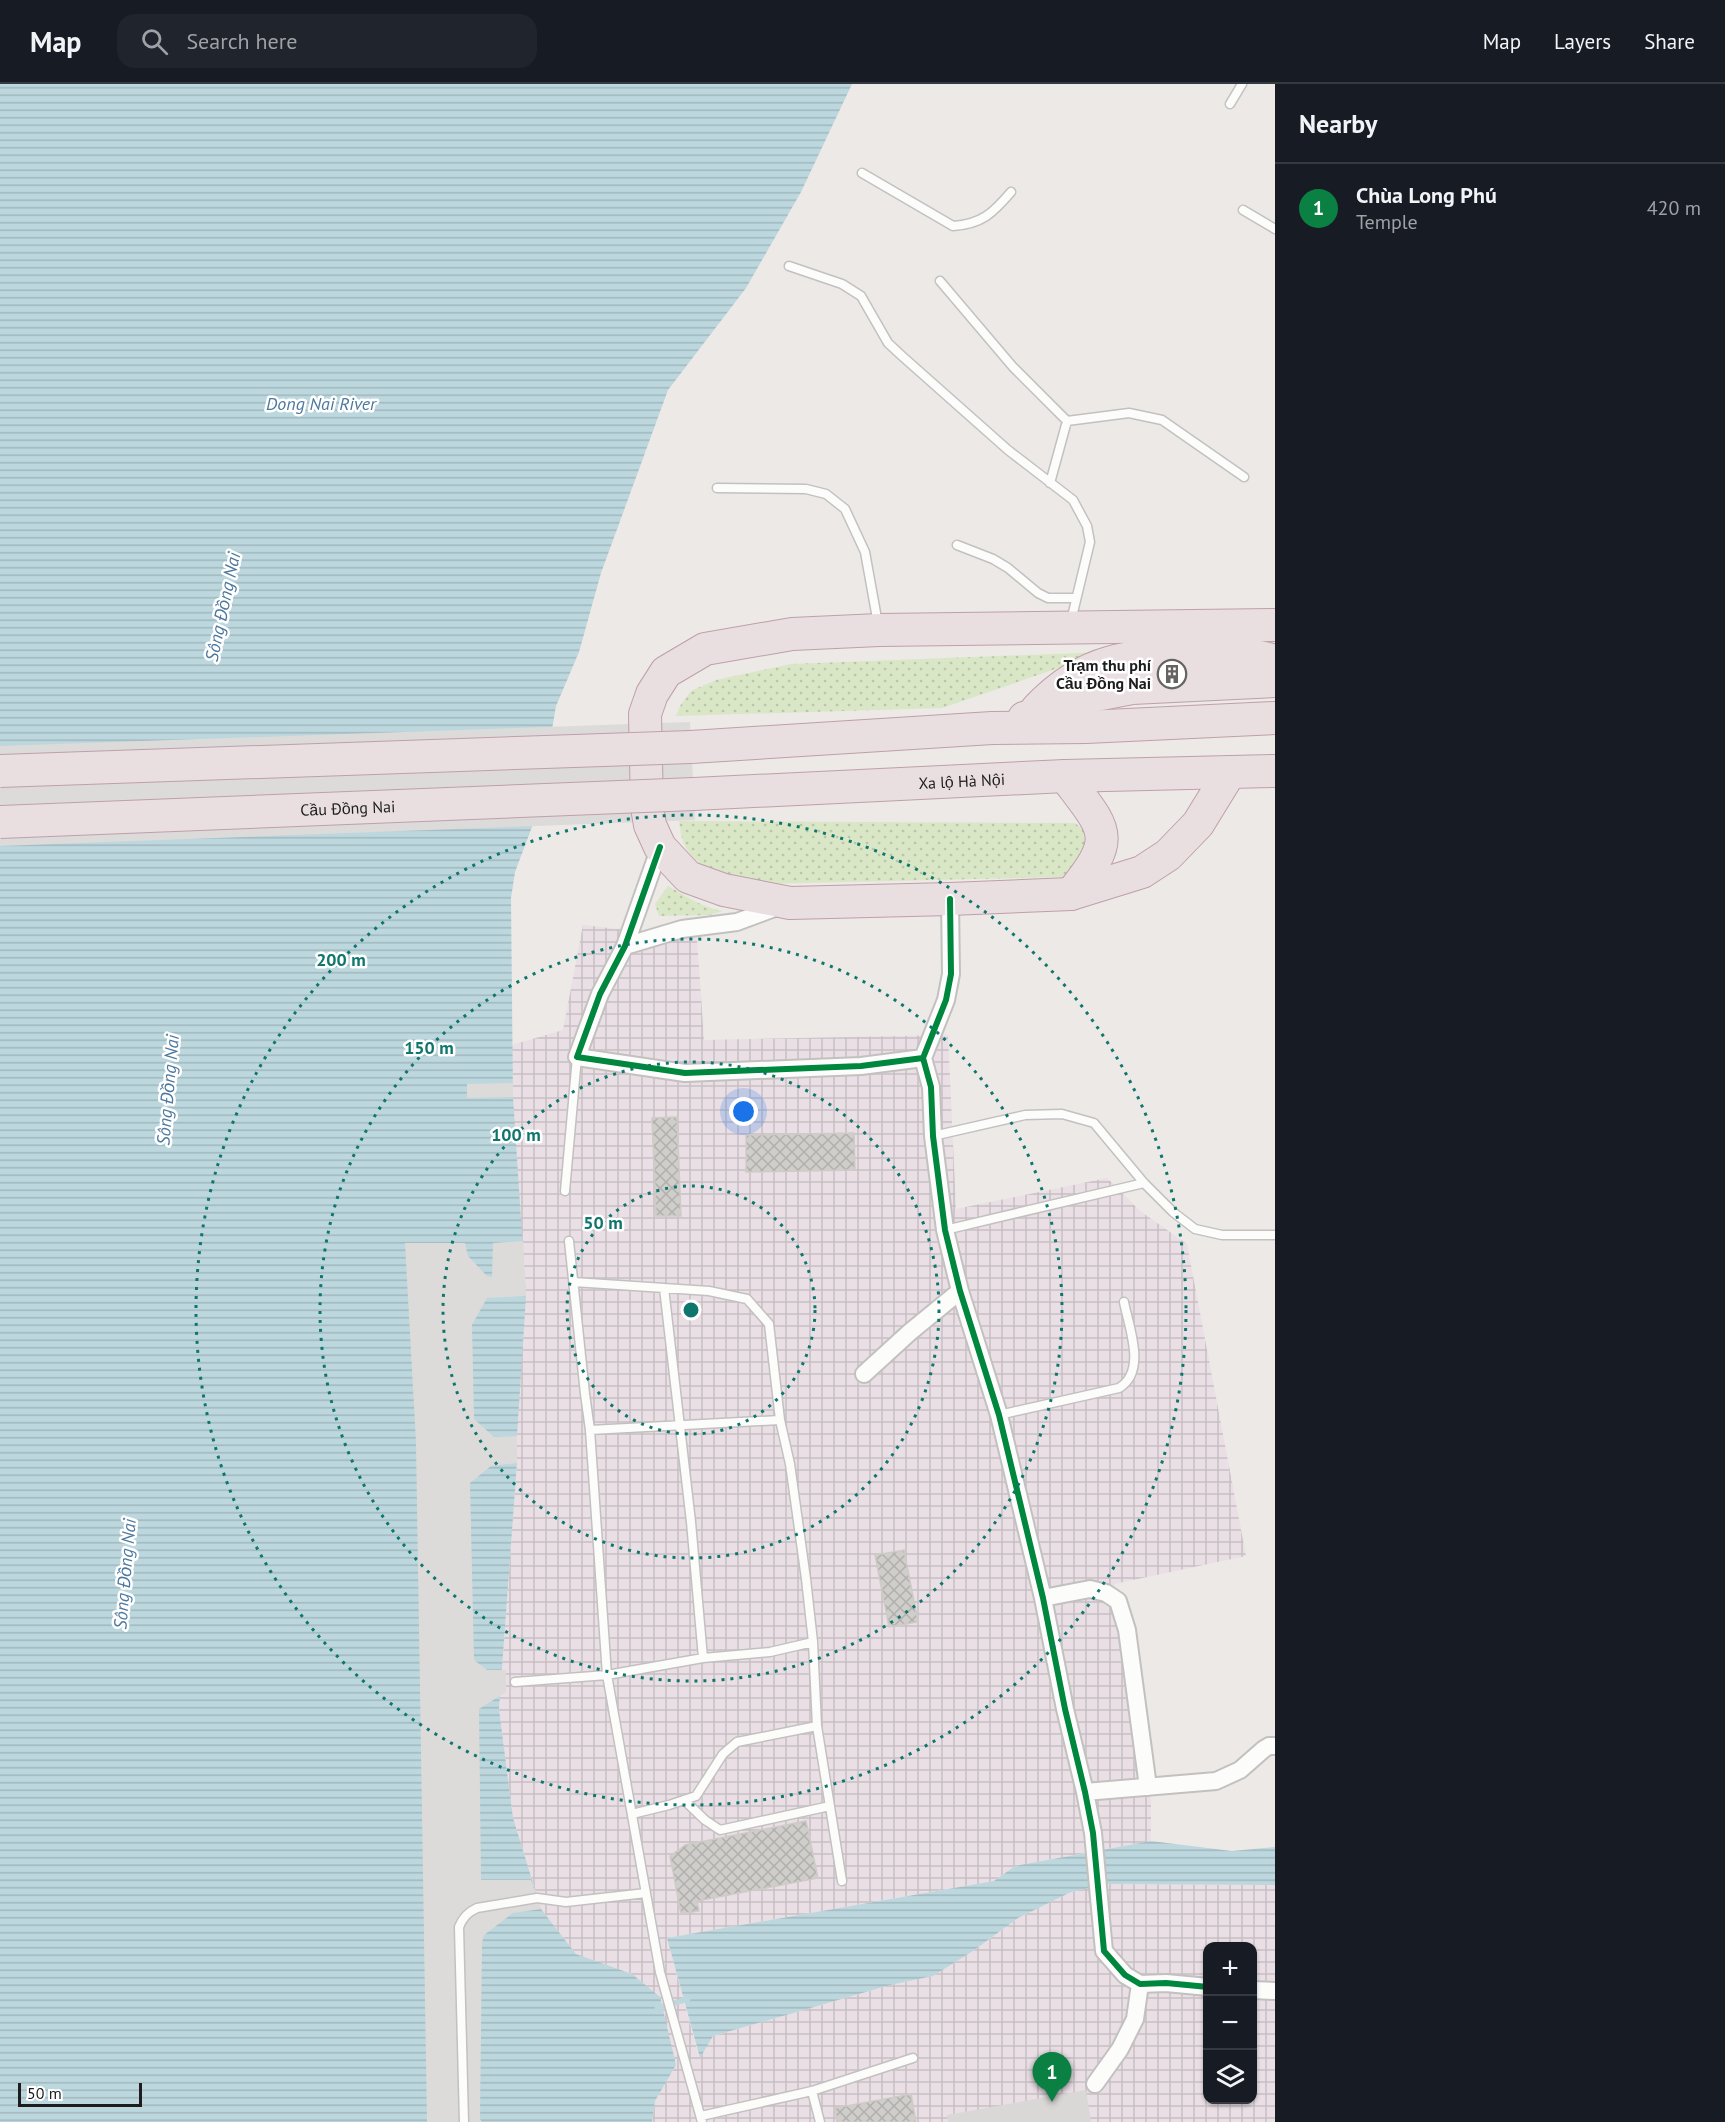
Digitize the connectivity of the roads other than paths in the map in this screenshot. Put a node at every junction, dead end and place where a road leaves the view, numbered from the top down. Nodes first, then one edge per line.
1 (1242, 84) edge
2 (1230, 104) dead end
3 (862, 173) dead end
4 (1011, 192) dead end
5 (1244, 210) dead end
6 (1275, 230) edge
7 (789, 266) dead end
8 (940, 281) dead end
9 (1067, 422) junction
10 (1244, 477) dead end
11 (1050, 483) junction
12 (717, 488) dead end
13 (957, 545) dead end
14 (1073, 613) junction
15 (1275, 625) edge
16 (879, 630) junction
17 (1275, 661) edge
18 (1275, 681) edge
19 (1031, 716) junction
20 (1275, 718) edge
21 (992, 728) junction
22 (0, 771) edge
23 (1250, 772) edge
24 (1065, 777) junction
25 (1275, 791) edge
26 (694, 794) joint
27 (0, 822) edge
28 (660, 847) junction
29 (1071, 894) junction
30 (950, 899) junction
31 (790, 903) junction
32 (625, 945) junction
33 (577, 1057) junction
34 (923, 1058) junction
35 (933, 1136) junction
36 (1144, 1183) junction
37 (565, 1191) dead end
38 (945, 1230) junction
39 (1275, 1235) edge
40 (569, 1241) dead end
41 (574, 1282) junction
42 (664, 1288) junction
43 (960, 1291) junction
44 (1124, 1302) dead end
45 (864, 1374) dead end
46 (999, 1415) junction
47 (780, 1420) junction
48 (679, 1425) junction
49 (590, 1430) junction
50 (1043, 1598) junction
51 (813, 1642) junction
52 (703, 1658) junction
53 (608, 1675) junction
54 (515, 1682) dead end
55 (817, 1726) junction
56 (1275, 1746) edge
57 (1148, 1787) junction
58 (1085, 1791) junction
59 (684, 1800) junction
60 (830, 1806) junction
61 (632, 1814) junction
62 (842, 1881) dead end
63 (646, 1893) junction
64 (1140, 1984) junction
65 (1203, 1987) edge
66 (1257, 1990) edge
67 (1275, 1990) edge
68 (913, 2058) dead end
69 (1095, 2084) dead end
70 (812, 2091) junction
71 (701, 2119) edge
72 (464, 2122) edge
73 (819, 2122) edge

1 - 2 lane
3 - 4 lane
5 - 6 lane
7 - 11 lane
8 - 9 lane
9 - 10 lane
9 - 11 lane
11 - 14 lane
12 - 16 lane
13 - 14 lane
14 - 15 highway
14 - 16 highway
16 - 28 highway
17 - 19 highway
18 - 19 highway
19 - 21 highway
20 - 21 highway
21 - 22 highway, bridge
23 - 24 highway, Xa lộ Hà Nội
23 - 25 highway
23 - 29 highway
24 - 26 highway, Xa lộ Hà Nội
24 - 29 highway
26 - 27 highway, Cầu Đồng Nai, bridge
28 - 31 highway
28 - 32 street
29 - 30 highway
30 - 31 highway
30 - 34 street
31 - 32 street
32 - 33 street
33 - 34 street
33 - 37 lane
34 - 35 street
35 - 36 lane
35 - 38 street
36 - 38 lane
36 - 39 lane
38 - 43 street
40 - 41 lane
41 - 42 lane
41 - 49 lane
42 - 47 lane
42 - 48 lane
43 - 45 street
43 - 46 street
44 - 46 lane
46 - 50 street
47 - 48 lane
47 - 51 lane
48 - 49 lane
48 - 52 lane
49 - 53 lane
50 - 57 street
50 - 58 street
51 - 52 lane
51 - 55 lane
52 - 53 lane
53 - 54 lane
53 - 61 lane
55 - 59 lane
55 - 60 lane
56 - 57 street
57 - 58 street
58 - 64 street
59 - 60 lane
59 - 61 lane
60 - 62 lane
61 - 63 lane
63 - 71 lane
63 - 72 lane
64 - 65 street
64 - 69 street
66 - 67 street
68 - 70 lane
70 - 71 lane
70 - 73 lane

